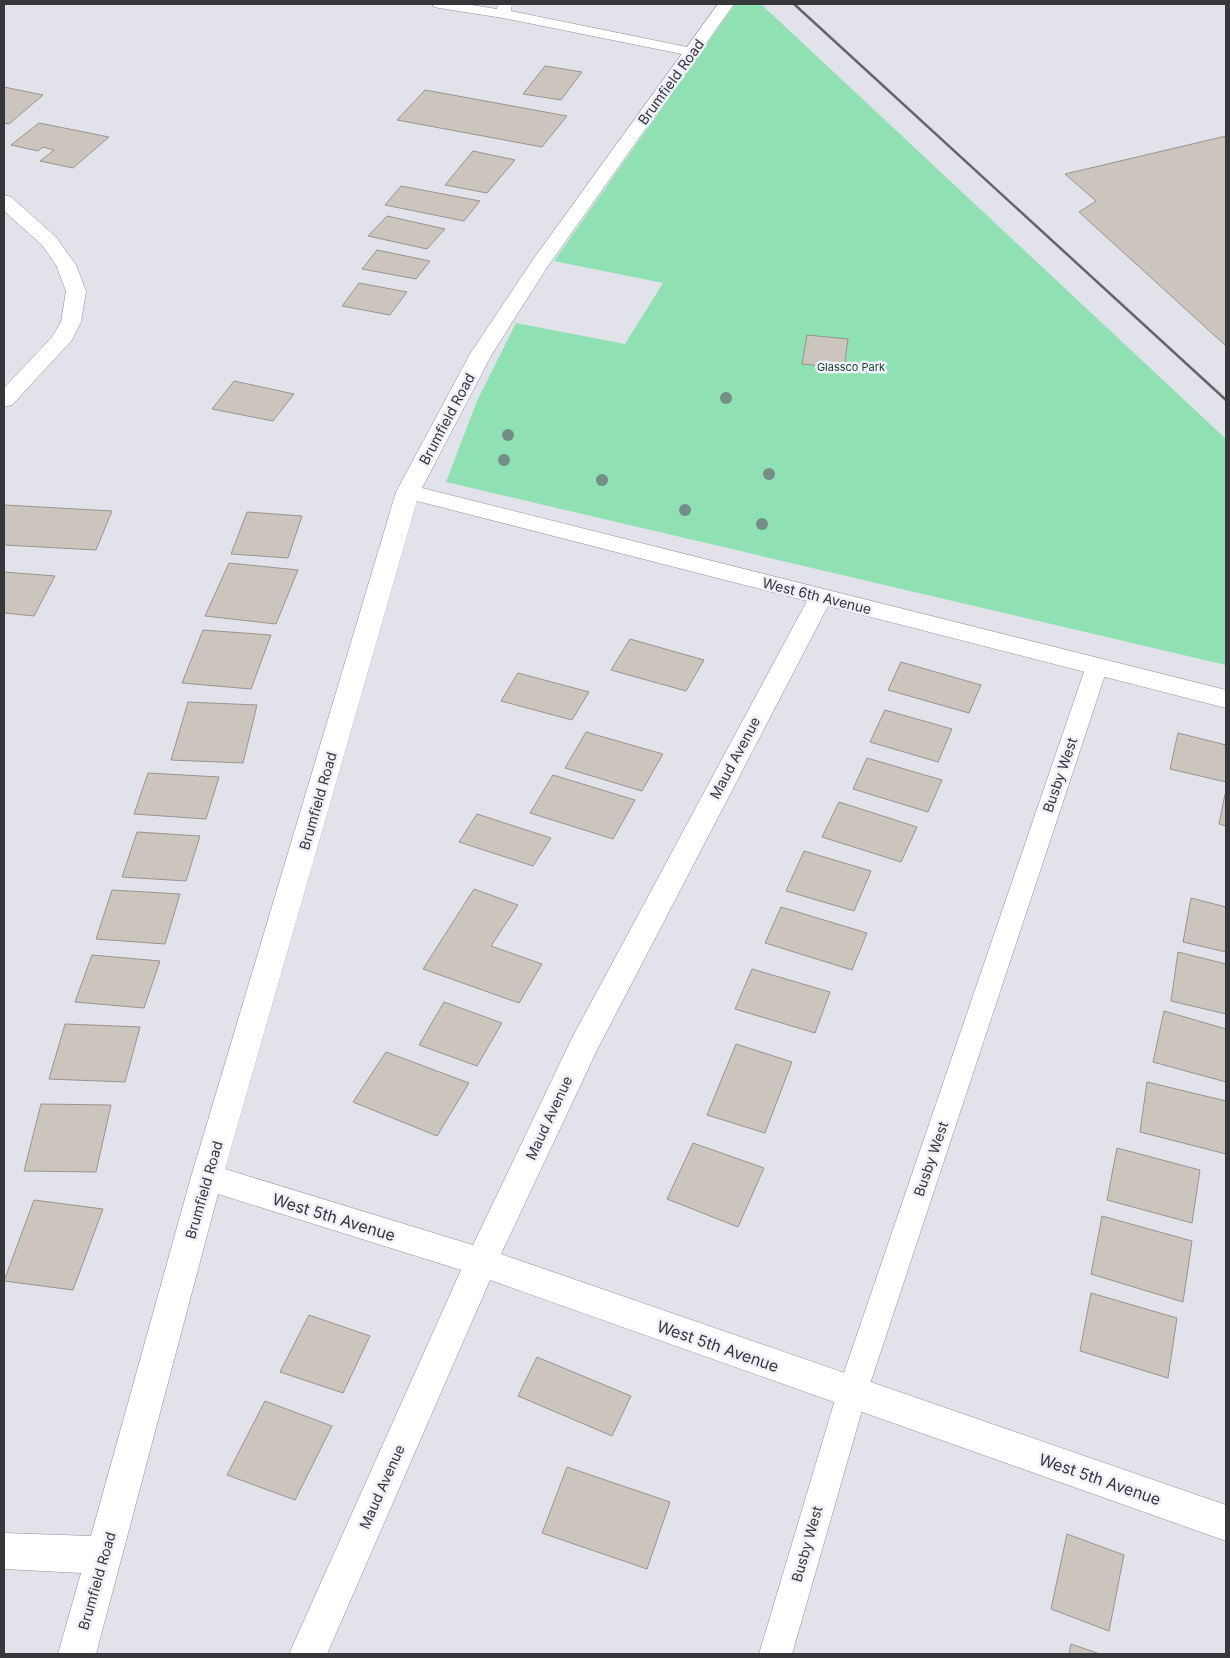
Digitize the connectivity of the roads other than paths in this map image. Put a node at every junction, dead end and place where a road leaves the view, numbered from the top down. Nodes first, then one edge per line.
1 (440, 4) edge
2 (504, 9) edge
3 (721, 12) edge
4 (692, 52) junction
5 (4, 202) edge
6 (4, 400) edge
7 (408, 492) junction
8 (821, 597) junction
9 (1097, 666) junction
10 (1226, 699) edge
11 (207, 1177) junction
12 (481, 1262) junction
13 (852, 1393) junction
14 (1226, 1523) edge
15 (4, 1551) edge
16 (105, 1555) junction
17 (77, 1654) edge
18 (308, 1654) edge
19 (775, 1654) edge

1 - 2 lane
2 - 4 lane
3 - 4 street, Brumfield Road
4 - 7 street, Brumfield Road
5 - 6 street
7 - 8 street, West 6th Avenue
7 - 11 street, Brumfield Road
8 - 9 street, West 6th Avenue
8 - 12 street, Maud Avenue
9 - 10 street, West 6th Avenue
9 - 13 lane, Busby West
11 - 12 street, West 5th Avenue
11 - 16 street, Brumfield Road
12 - 13 street, West 5th Avenue
12 - 18 street, Maud Avenue
13 - 14 street, West 5th Avenue
13 - 19 lane, Busby West
15 - 16 street
16 - 17 street, Brumfield Road

